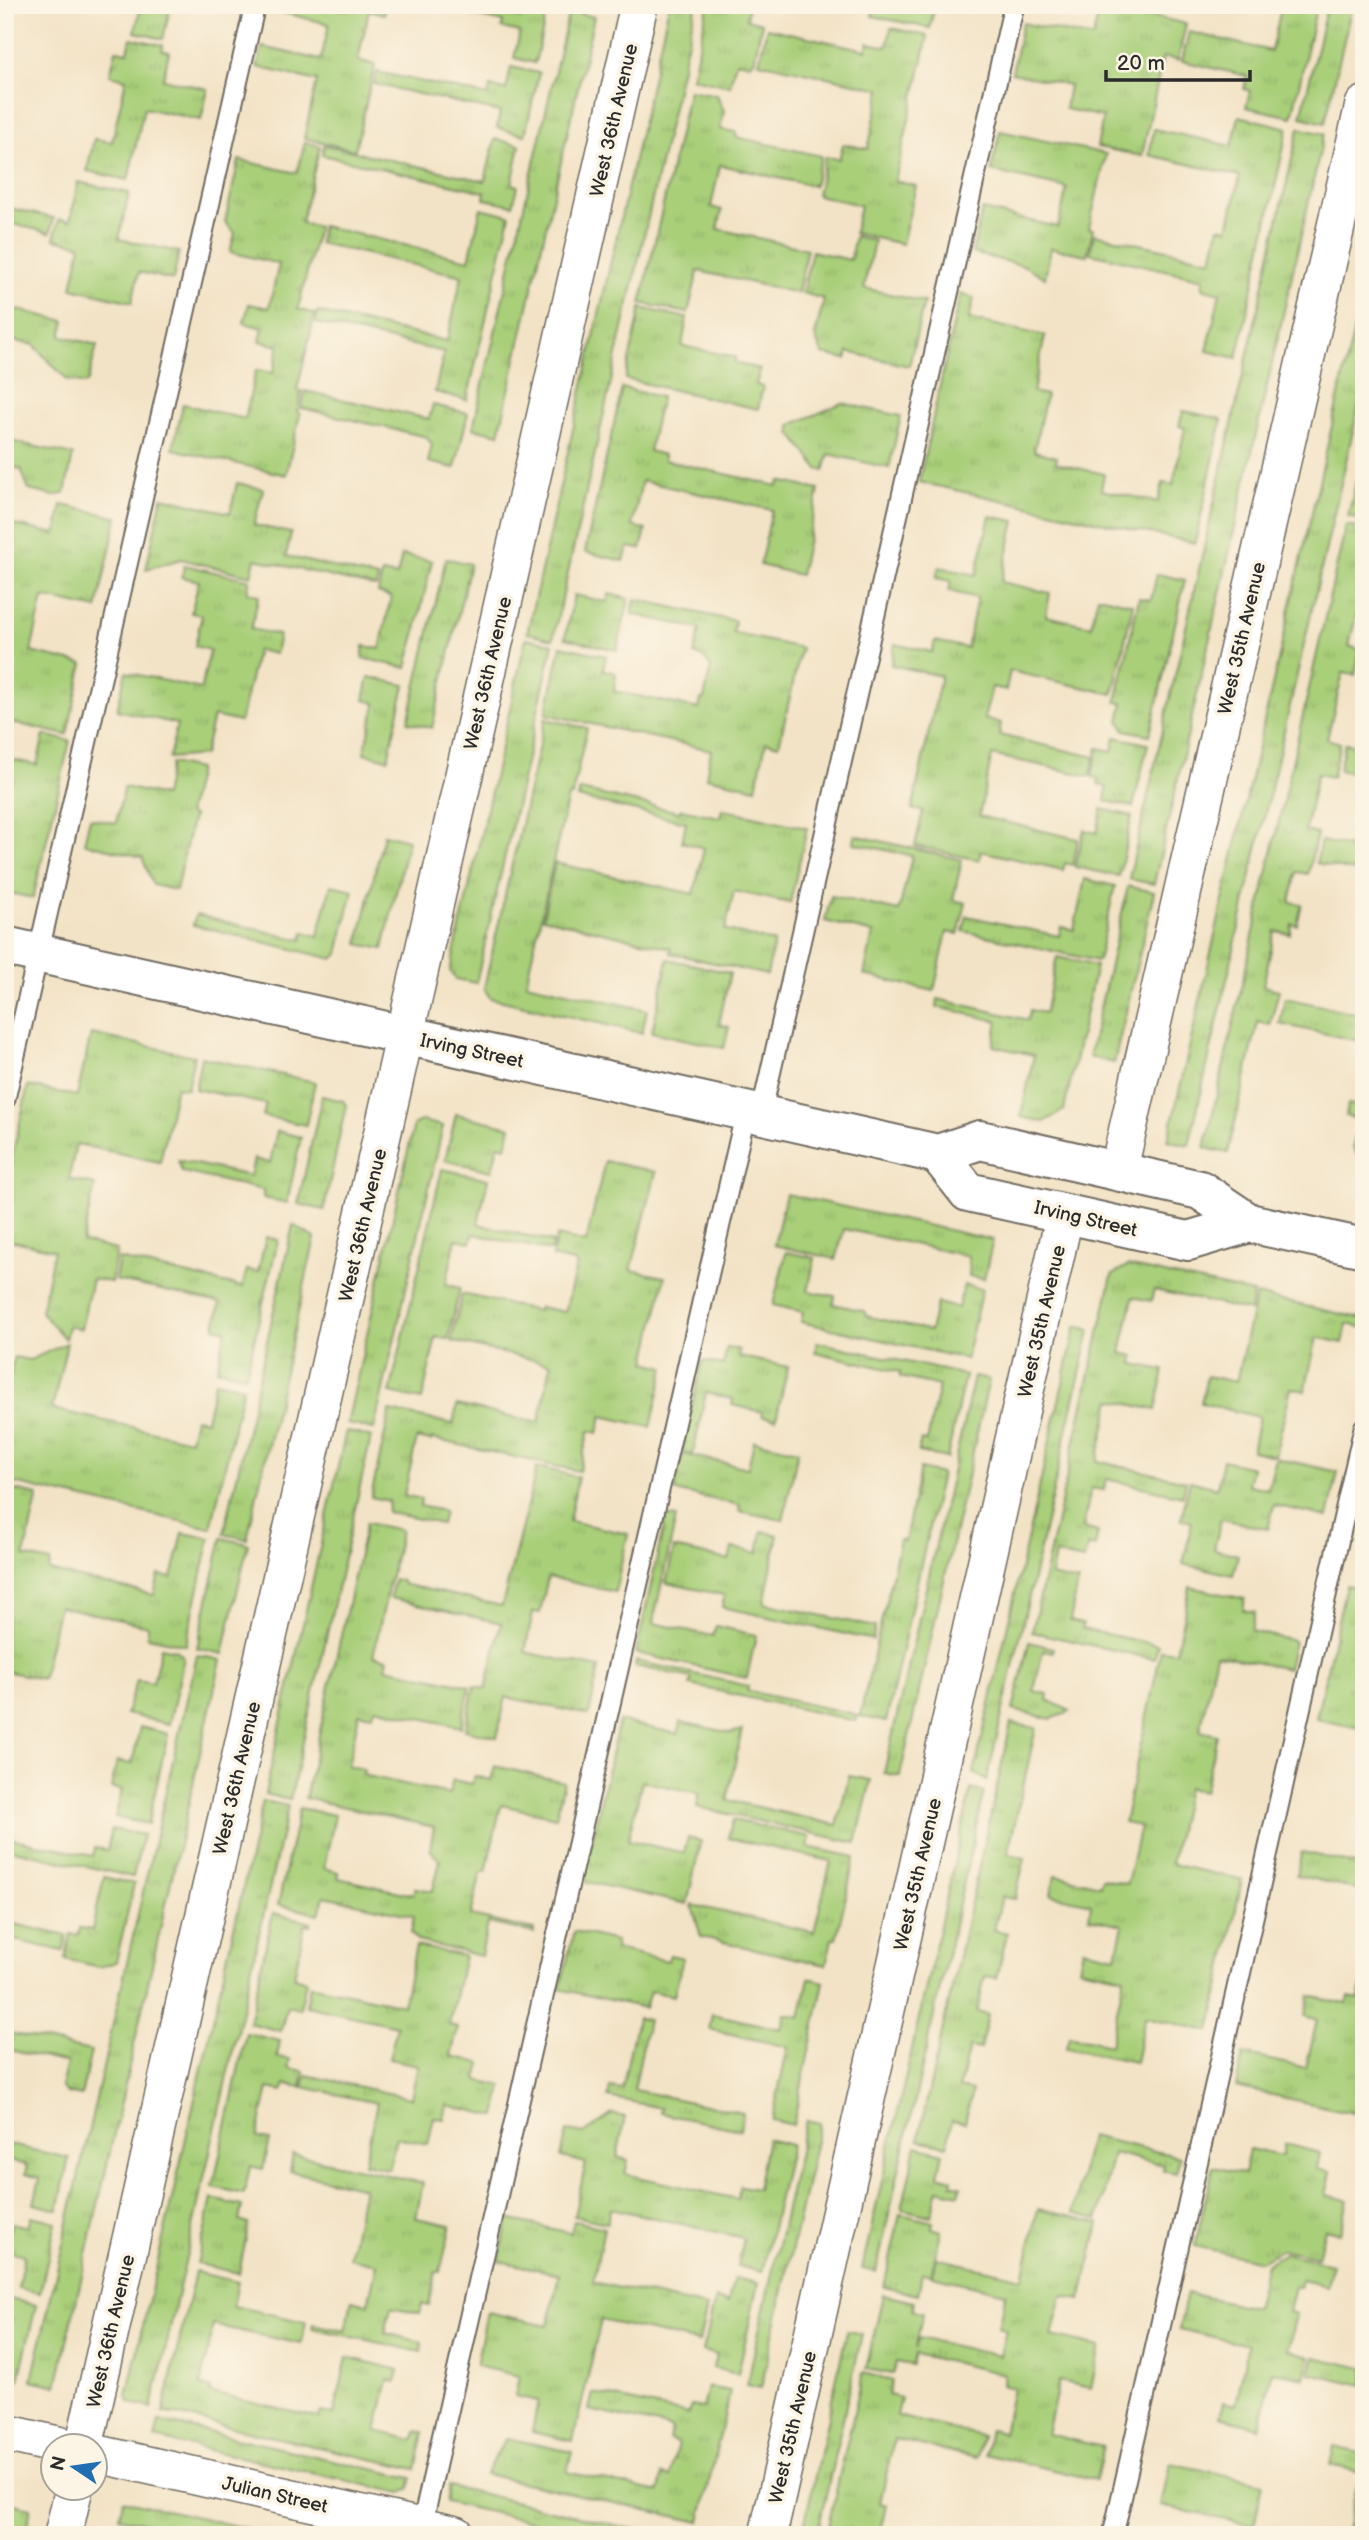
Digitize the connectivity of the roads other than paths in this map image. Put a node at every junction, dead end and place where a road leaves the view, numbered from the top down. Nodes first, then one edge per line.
1 (255, 5) edge
2 (639, 5) edge
3 (1014, 5) edge
4 (1364, 105) edge
5 (22, 949) edge
6 (405, 1035) junction
7 (5, 1099) edge
8 (754, 1112) junction
9 (938, 1154) junction
10 (1118, 1172) junction
11 (1065, 1213) junction
12 (1249, 1223) junction
13 (1364, 1248) edge
14 (1364, 1428) edge
15 (87, 2432) edge
16 (5, 2433) edge
17 (38, 2440) edge
18 (108, 2456) edge
19 (71, 2502) edge
20 (433, 2532) edge
21 (63, 2535) edge
22 (768, 2535) edge
23 (1113, 2535) edge

1 - 5 lane
2 - 6 street, West 36th Avenue
3 - 8 lane
4 - 10 street, West 35th Avenue
5 - 6 main road, Irving Street
5 - 7 lane
6 - 8 main road, Irving Street
6 - 15 street, West 36th Avenue
8 - 9 main road, Irving Street
8 - 20 lane
9 - 10 main road, Irving Street
9 - 11 main road, Irving Street
10 - 12 main road, Irving Street
11 - 12 main road, Irving Street
11 - 22 street, West 35th Avenue
12 - 13 main road, Irving Street
14 - 23 lane
16 - 17 street
18 - 20 street, Julian Street
19 - 21 street

